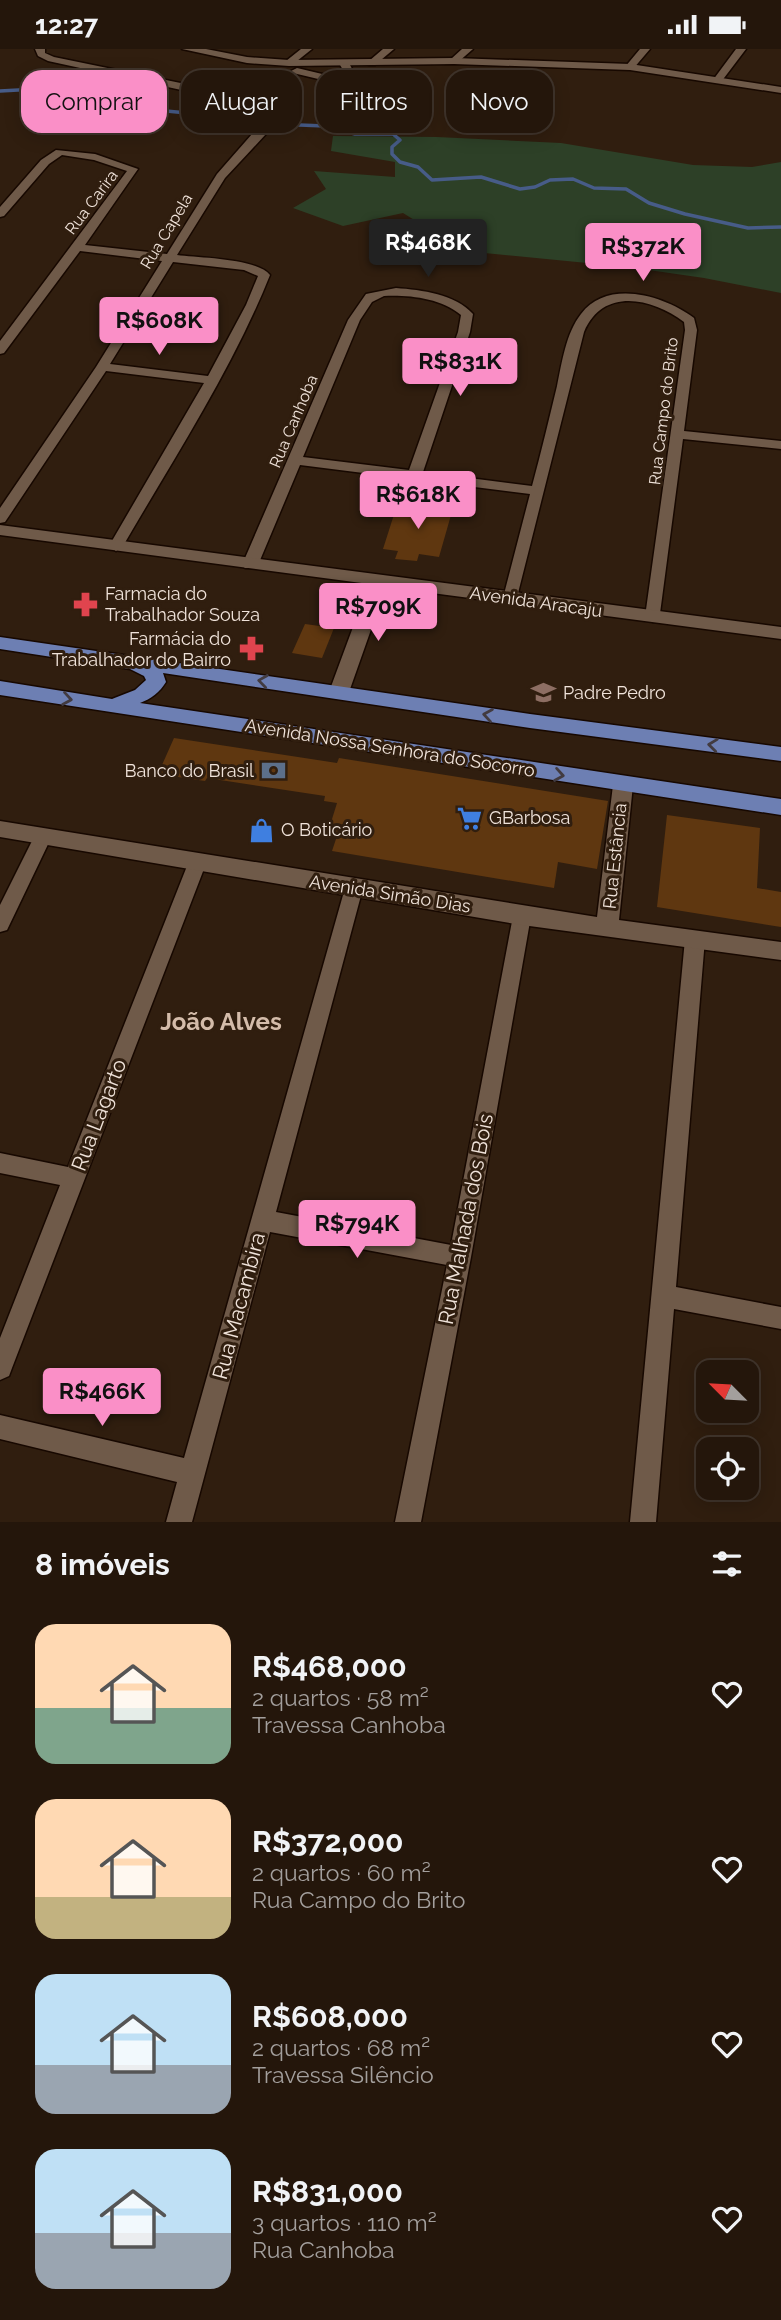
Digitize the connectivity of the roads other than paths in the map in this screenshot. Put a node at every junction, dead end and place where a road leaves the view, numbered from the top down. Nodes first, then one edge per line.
1 (40, 49) edge
2 (188, 49) edge
3 (307, 49) edge
4 (389, 49) edge
5 (468, 49) edge
6 (645, 49) edge
7 (741, 49) edge
8 (217, 52) edge
9 (247, 60) junction
10 (454, 61) junction
11 (372, 62) junction
12 (289, 63) junction
13 (344, 63) junction
14 (630, 67) junction
15 (348, 70) edge
16 (316, 76) edge
17 (718, 81) junction
18 (781, 90) edge
19 (0, 213) edge
20 (77, 247) junction
21 (171, 258) junction
22 (0, 350) edge
23 (102, 367) junction
24 (212, 380) junction
25 (678, 434) junction
26 (781, 445) edge
27 (296, 460) junction
28 (415, 474) junction
29 (538, 491) junction
30 (0, 519) edge
31 (0, 530) edge
32 (116, 546) junction
33 (250, 565) junction
34 (379, 581) junction
35 (511, 598) junction
36 (653, 617) junction
37 (781, 633) edge
38 (0, 643) edge
39 (132, 661) junction
40 (0, 688) edge
41 (339, 692) junction
42 (113, 705) junction
43 (781, 754) edge
44 (623, 786) junction
45 (781, 807) edge
46 (0, 829) edge
47 (43, 836) junction
48 (198, 861) junction
49 (354, 888) junction
50 (522, 916) junction
51 (0, 925) edge
52 (607, 927) junction
53 (695, 939) junction
54 (781, 951) edge
55 (0, 1163) edge
56 (75, 1178) junction
57 (263, 1220) junction
58 (460, 1257) junction
59 (664, 1296) junction
60 (781, 1318) edge
61 (0, 1368) edge
62 (0, 1427) edge
63 (193, 1473) junction
64 (179, 1522) edge
65 (408, 1522) edge
66 (643, 1522) edge

1 - 21 street, Rua Capela
2 - 8 street
3 - 12 street
4 - 11 street
5 - 10 street
6 - 14 street
7 - 17 street
8 - 9 street
9 - 12 street
9 - 16 street
10 - 11 street
10 - 14 street
11 - 13 street
12 - 13 street
13 - 15 street
14 - 17 street
17 - 18 street
19 - 20 street, Rua Carira
20 - 21 street
20 - 22 street, Rua Carira
21 - 23 street, Rua Capela
21 - 24 street
23 - 24 street
23 - 30 street, Rua Capela
24 - 32 street
25 - 26 street
25 - 29 street, Rua Campo do Brito
25 - 36 street, Rua Campo do Brito
27 - 28 street
27 - 28 street, Rua Canhoba
27 - 33 street, Rua Canhoba
28 - 29 street
29 - 35 street, Rua Campo do Brito
31 - 32 street, Avenida Aracaju
32 - 33 street, Avenida Aracaju
33 - 34 street, Avenida Aracaju
34 - 35 street, Avenida Aracaju
34 - 41 street
35 - 36 street, Avenida Aracaju
36 - 37 street, Avenida Aracaju
38 - 39 main road
41 -> 39 main road
39 - 42 main road
40 -> 42 main road, Avenida Nossa Senhora do Socorro
43 -> 41 main road
42 -> 44 main road, Avenida Nossa Senhora do Socorro
44 - 45 main road, Avenida Nossa Senhora do Socorro
44 - 52 street, Rua Estância
46 - 47 street, Avenida Simão Dias
47 - 48 street, Avenida Simão Dias
47 - 51 street
48 - 49 street, Avenida Simão Dias
48 - 56 street, Rua Lagarto
49 - 50 street, Avenida Simão Dias
49 - 57 street, Rua Macambira
50 - 52 street, Avenida Simão Dias
50 - 58 street, Rua Malhada dos Bois
52 - 53 street, Avenida Simão Dias
53 - 54 street, Avenida Simão Dias
53 - 59 street
55 - 56 street
56 - 61 street, Rua Lagarto
57 - 58 street
57 - 63 street, Rua Macambira
58 - 65 street, Rua Malhada dos Bois
59 - 60 street
59 - 66 street
62 - 63 street
63 - 64 street, Rua Macambira

